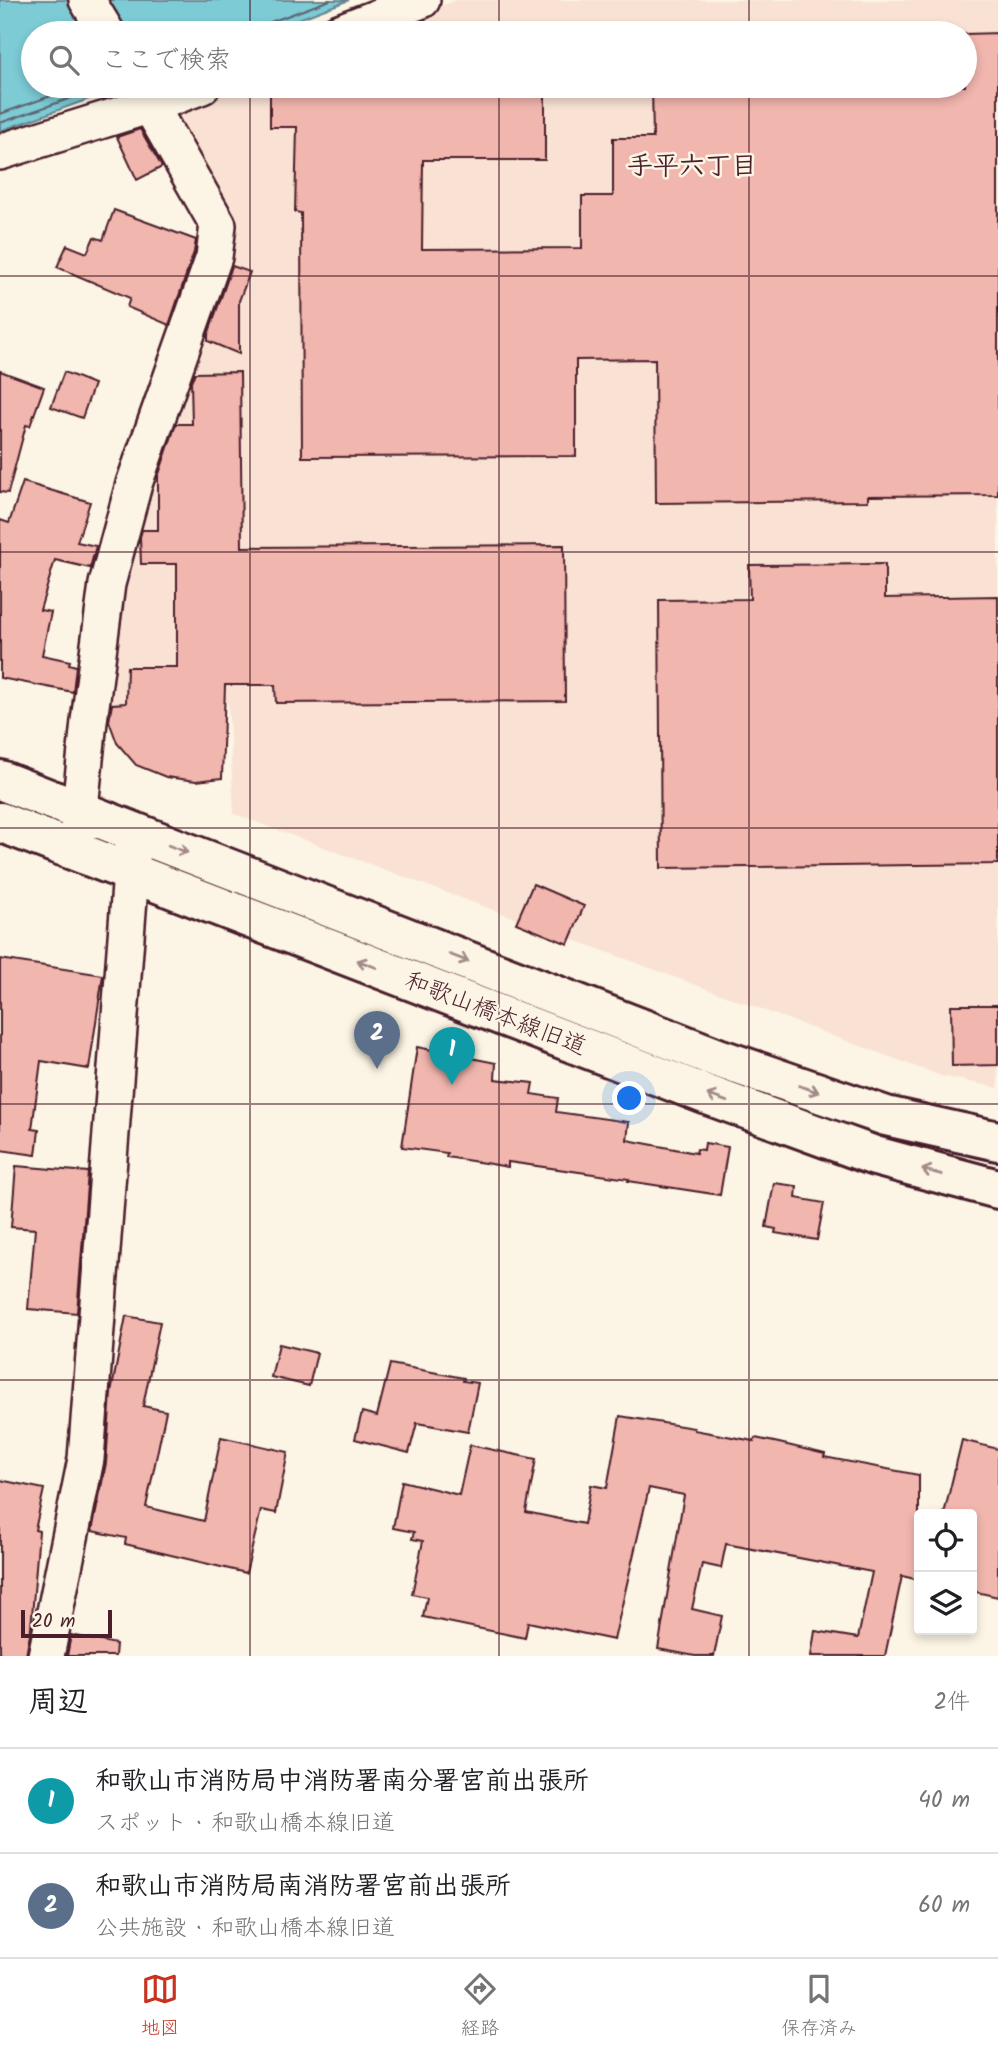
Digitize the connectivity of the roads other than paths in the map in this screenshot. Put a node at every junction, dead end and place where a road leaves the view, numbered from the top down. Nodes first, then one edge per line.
1 (87, 0) edge
2 (422, 0) edge
3 (100, 21) edge
4 (368, 21) edge
5 (140, 98) edge
6 (146, 98) edge
7 (0, 152) edge
8 (0, 780) edge
9 (79, 811) junction
10 (0, 822) edge
11 (134, 832) junction
12 (76, 851) junction
13 (131, 873) junction
14 (998, 1141) edge
15 (998, 1189) edge
16 (46, 1656) edge

1 - 3 street
2 - 4 street
5 - 7 street
6 - 9 street
8 - 9 street, 和歌山橋本線旧道
9 - 11 street, 和歌山橋本線旧道
9 - 12 street
10 - 12 street, 和歌山橋本線旧道
11 - 13 street
11 -> 14 street, 和歌山橋本線旧道
12 - 13 street, 和歌山橋本線旧道
15 -> 13 street, 和歌山橋本線旧道
13 - 16 street

